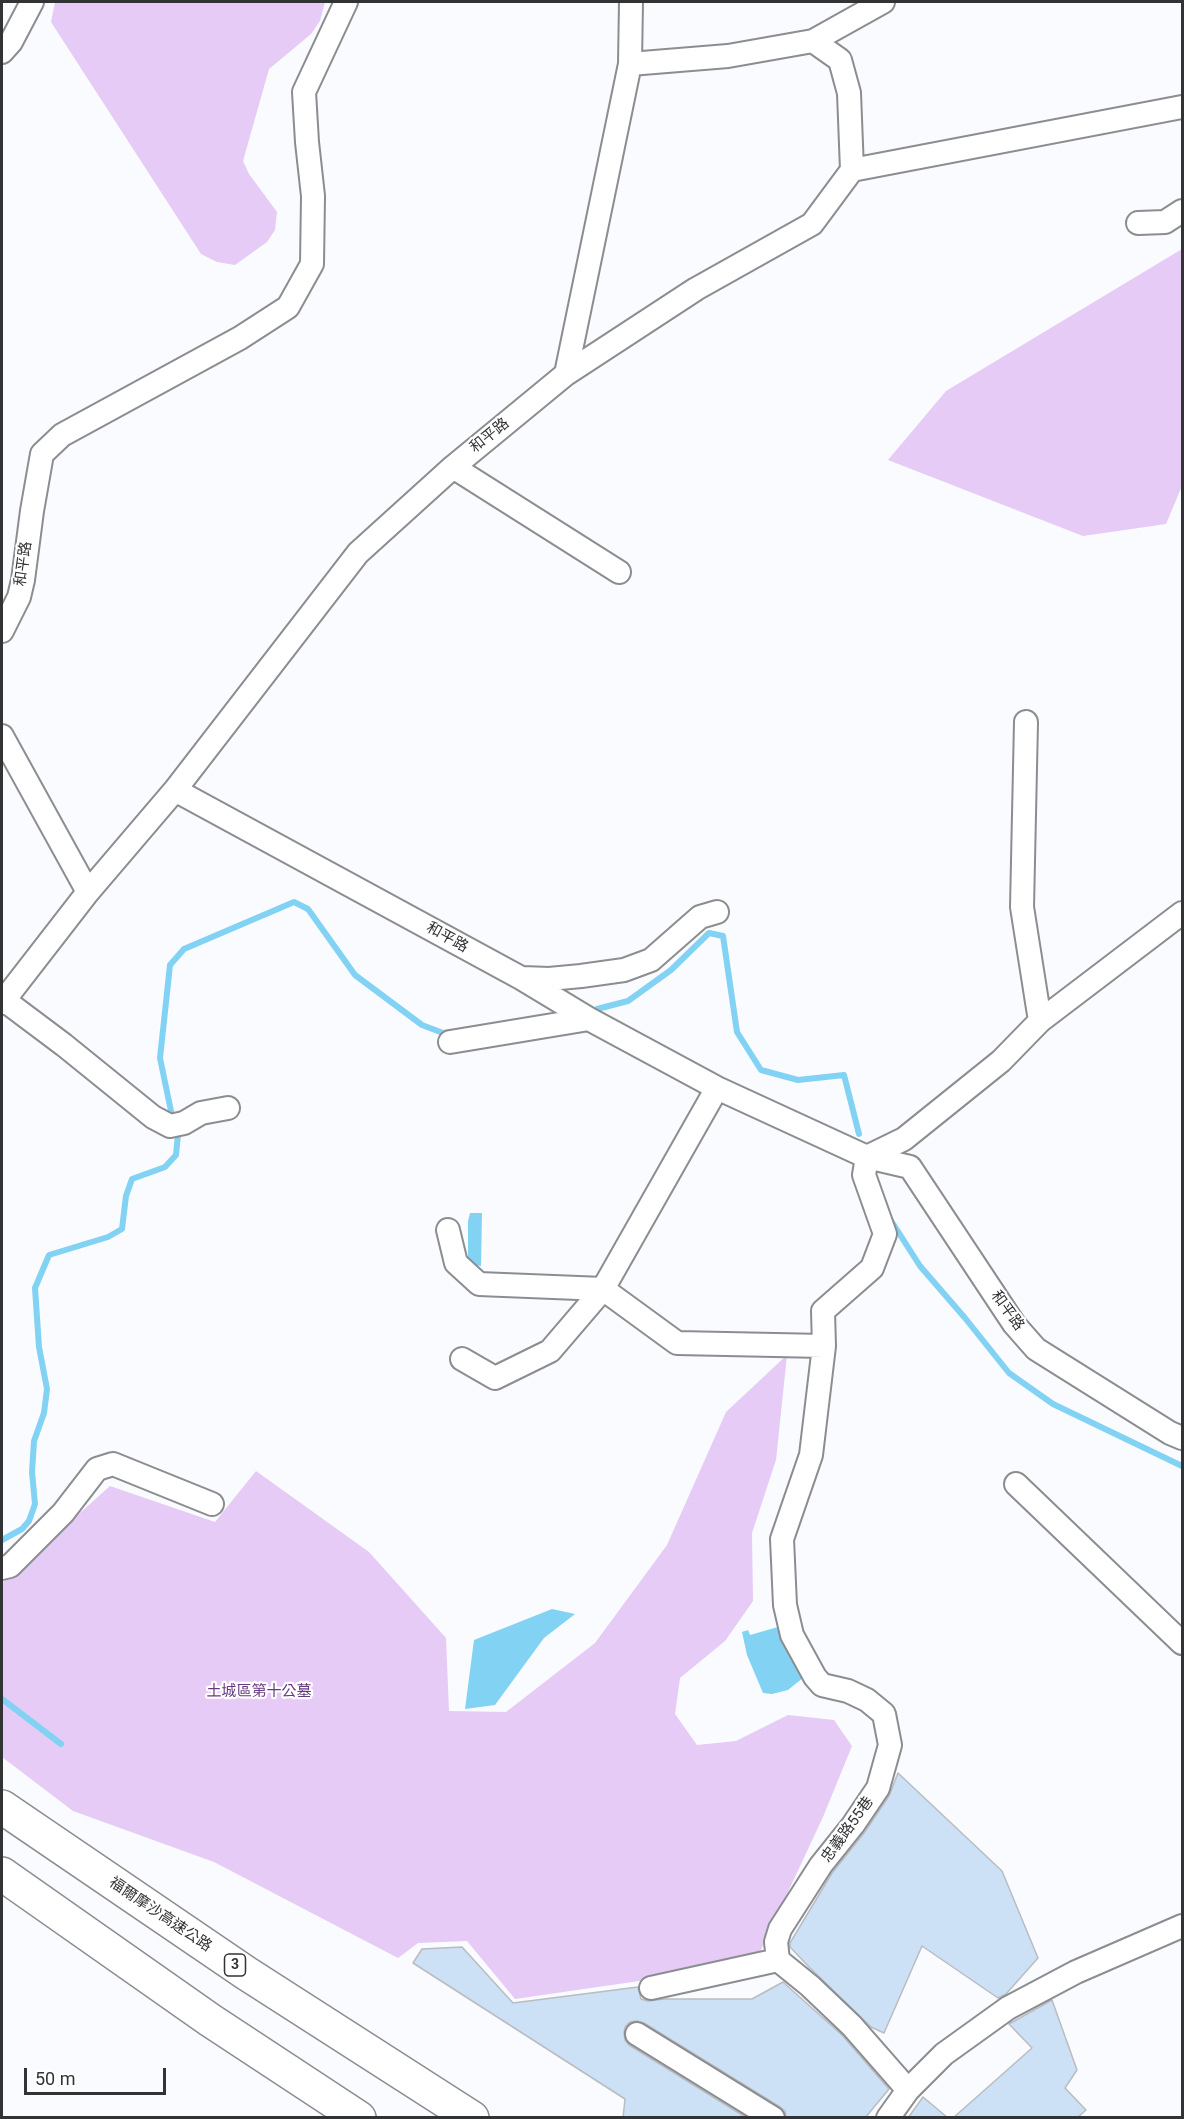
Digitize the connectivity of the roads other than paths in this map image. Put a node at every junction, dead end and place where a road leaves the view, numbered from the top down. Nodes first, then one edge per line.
1 (32, 2) edge
2 (346, 2) edge
3 (632, 2) edge
4 (883, 2) edge
5 (813, 41) junction
6 (2, 52) edge
7 (630, 64) junction
8 (1182, 106) edge
9 (852, 170) junction
10 (1182, 211) edge
11 (1138, 223) dead end
12 (566, 374) junction
13 (453, 466) junction
14 (619, 572) dead end
15 (2, 631) edge
16 (1026, 722) dead end
17 (2, 736) edge
18 (175, 790) junction
19 (88, 891) junction
20 (717, 912) dead end
21 (1182, 914) edge
22 (521, 978) junction
23 (3, 1001) edge
24 (589, 1019) junction
25 (1040, 1021) junction
26 (450, 1042) dead end
27 (717, 1088) junction
28 (228, 1108) dead end
29 (867, 1157) junction
30 (448, 1230) dead end
31 (603, 1289) junction
32 (824, 1346) junction
33 (462, 1359) dead end
34 (1182, 1438) edge
35 (1016, 1484) dead end
36 (212, 1504) dead end
37 (2, 1568) edge
38 (1182, 1642) edge
39 (2, 1807) edge
40 (2, 1874) edge
41 (1182, 1926) edge
42 (778, 1959) junction
43 (651, 1988) dead end
44 (638, 2034) dead end
45 (908, 2090) junction
46 (359, 2118) edge
47 (472, 2118) edge
48 (773, 2118) edge
49 (888, 2118) edge

1 - 6 street
2 - 15 street, 和平路
3 - 7 street
4 - 5 street
5 - 7 street
5 - 9 street
7 - 12 street
8 - 9 street
9 - 12 street, 和平路
10 - 11 street
12 - 13 street, 和平路
13 - 14 street
13 - 18 street, 和平路
16 - 25 street
17 - 19 street
18 - 19 street, 和平路
18 - 22 street, 和平路
19 - 23 street, 和平路
20 - 22 street
21 - 25 street
22 - 24 street, 和平路
23 - 28 street
24 - 26 street
24 - 27 street, 和平路
25 - 29 street
27 - 29 street, 和平路
27 - 31 street
29 - 32 street
29 - 34 street, 和平路
30 - 31 street
31 - 32 street
31 - 33 street
32 - 42 street, 忠義路55巷
35 - 38 street
36 - 37 street
39 - 47 highway, 福爾摩沙高速公路 / 3
40 - 46 highway
41 - 45 street
42 - 43 street
42 - 45 street
44 - 48 street
45 - 49 street

